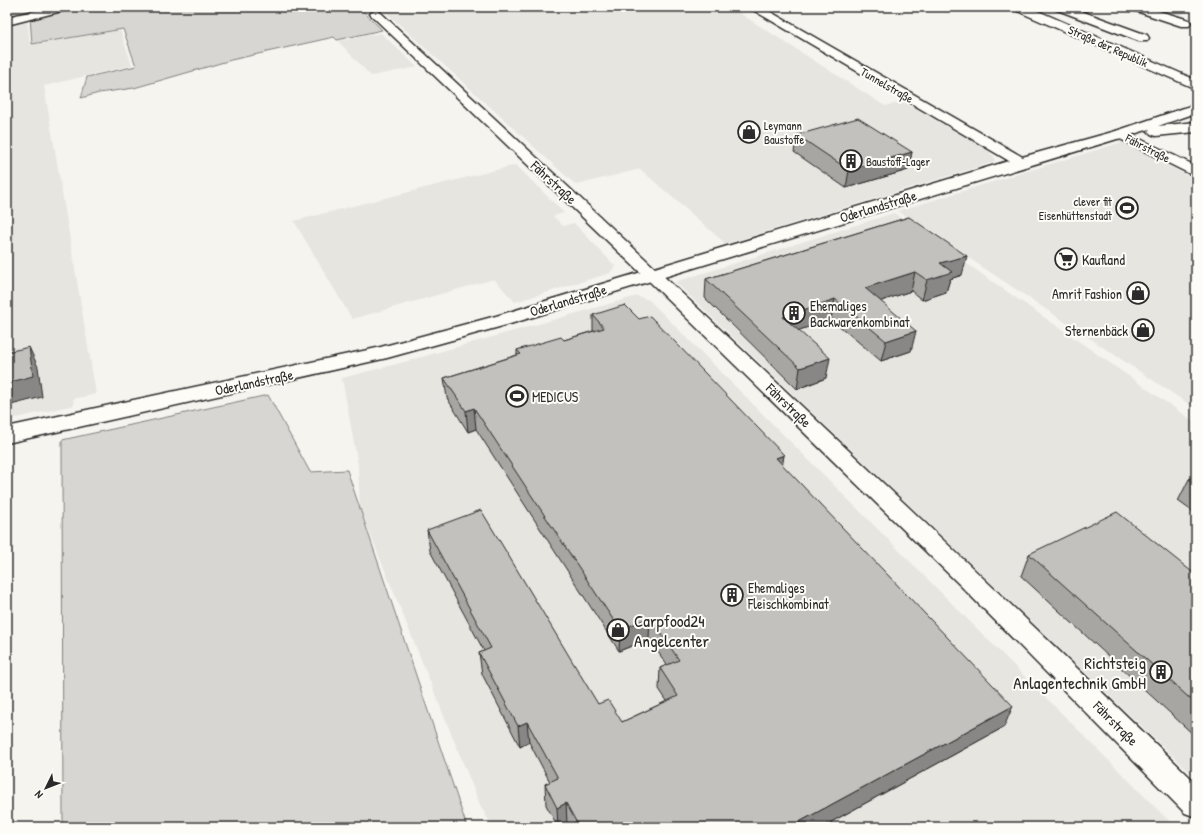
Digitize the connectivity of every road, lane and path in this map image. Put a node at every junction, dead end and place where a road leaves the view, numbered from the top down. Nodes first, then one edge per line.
1 (66, 7) edge
2 (754, 7) edge
3 (1019, 7) edge
4 (1039, 7) edge
5 (1058, 7) edge
6 (1134, 7) edge
7 (376, 14) dead end
8 (1157, 14) junction
9 (7, 21) edge
10 (1192, 23) edge
11 (1121, 29) junction
12 (1143, 38) dead end
13 (1195, 82) edge
14 (1196, 108) edge
15 (1196, 120) edge
16 (1147, 125) junction
17 (1196, 127) edge
18 (1121, 134) junction
19 (1021, 162) junction
20 (1196, 172) edge
21 (652, 274) junction
22 (7, 435) edge
23 (1196, 803) edge

1 - 9 street
2 - 19 street, Tunnelstraße
3 - 13 street, Straße der Republik
4 - 13 street, Straße der Republik
5 - 11 street
6 - 8 street
7 - 21 street, Fährstraße
8 - 10 street
8 - 11 street
11 - 12 street
14 - 16 street, Oderlandstraße
15 - 16 street, Oderlandstraße
16 - 18 street, Oderlandstraße
17 - 18 street, Oderlandstraße
18 - 19 street, Oderlandstraße
18 - 20 street, Fährstraße
19 - 21 street, Oderlandstraße
21 - 22 street, Oderlandstraße
21 - 23 street, Fährstraße

